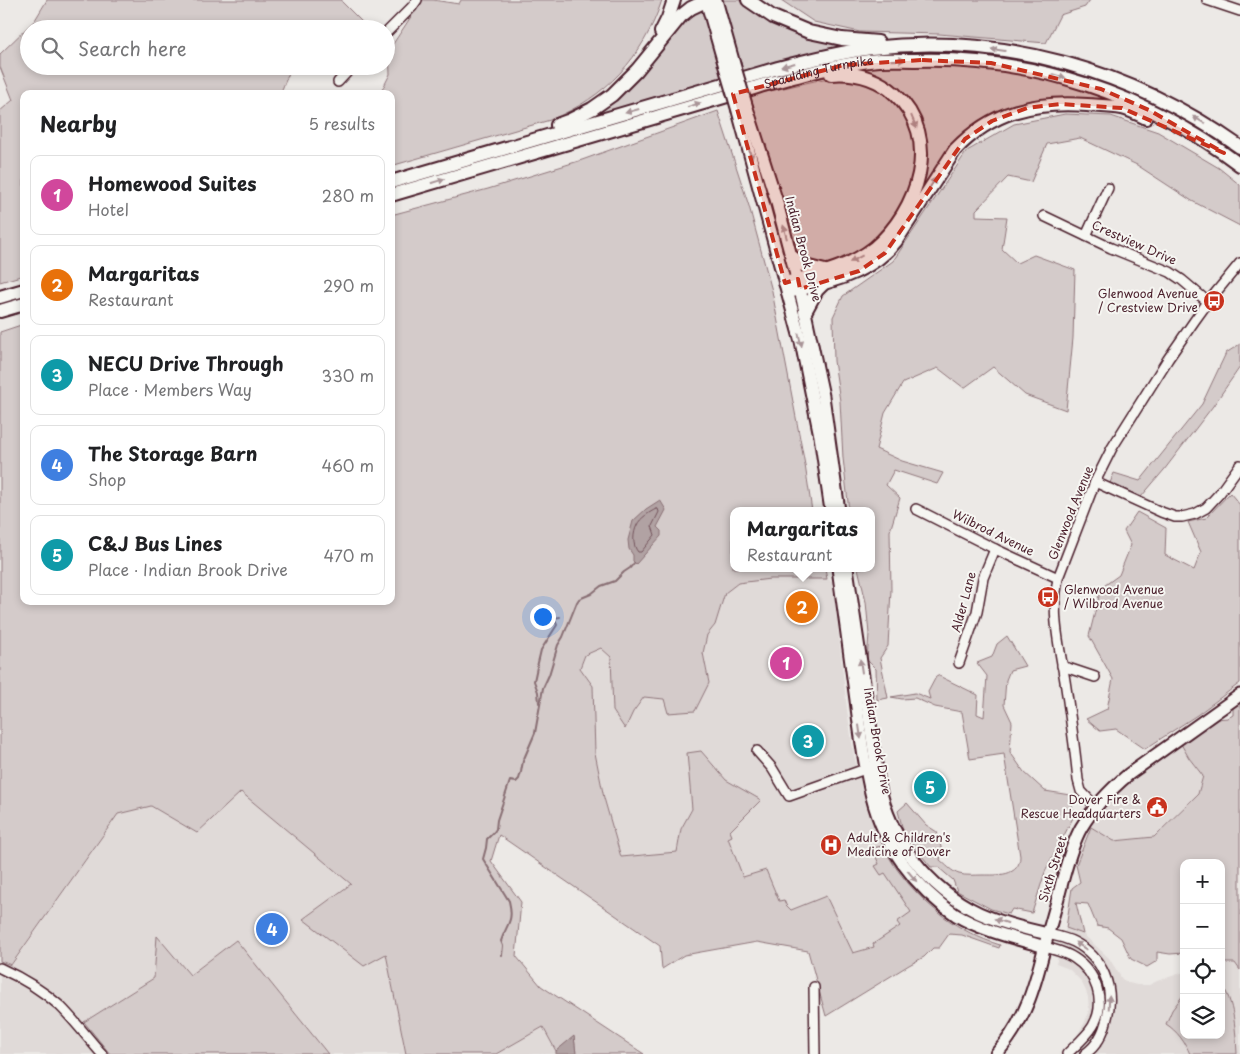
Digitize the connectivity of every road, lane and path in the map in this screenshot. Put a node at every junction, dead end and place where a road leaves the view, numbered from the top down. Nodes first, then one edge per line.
1 (417, 0) edge
2 (674, 0) edge
3 (707, 0) edge
4 (716, 0) edge
5 (748, 0) edge
6 (758, 0) edge
7 (1207, 0) edge
8 (1240, 11) edge
9 (781, 19) junction
10 (395, 24) edge
11 (905, 46) junction
12 (654, 49) junction
13 (729, 65) junction
14 (345, 75) edge
15 (781, 81) junction
16 (338, 82) dead end
17 (742, 110) junction
18 (509, 147) junction
19 (1240, 147) edge
20 (1224, 153) junction
21 (1240, 165) edge
22 (395, 181) edge
23 (1108, 188) dead end
24 (395, 194) edge
25 (1044, 216) dead end
26 (1086, 236) junction
27 (792, 257) junction
28 (1240, 263) edge
29 (826, 277) junction
30 (793, 286) junction
31 (20, 291) edge
32 (0, 297) edge
33 (1208, 302) junction
34 (20, 305) edge
35 (0, 311) edge
36 (806, 312) junction
37 (1240, 465) edge
38 (1096, 482) junction
39 (829, 507) edge
40 (838, 507) edge
41 (916, 509) dead end
42 (995, 549) junction
43 (839, 572) edge
44 (847, 572) edge
45 (1058, 578) junction
46 (959, 663) dead end
47 (1062, 666) junction
48 (1095, 677) dead end
49 (1240, 695) edge
50 (757, 750) dead end
51 (871, 767) junction
52 (1095, 806) junction
53 (1048, 934) junction
54 (1045, 947) junction
55 (0, 968) edge
56 (814, 987) dead end
57 (102, 1054) edge
58 (815, 1054) edge
59 (996, 1054) edge
60 (1067, 1054) edge
61 (1085, 1054) edge

1 - 10 street
2 - 12 highway
3 - 12 highway
3 - 13 main road, Indian Brook Drive
4 - 13 main road, Indian Brook Drive
5 - 9 highway
6 - 9 highway
7 - 8 street
9 - 11 highway
11 -> 18 highway, Spaulding Turnpike
19 -> 11 highway, Spaulding Turnpike
12 - 18 highway
13 - 17 main road, Indian Brook Drive, bridge
14 - 16 street
15 -> 20 highway, Spaulding Turnpike
24 -> 15 highway, Spaulding Turnpike
15 -> 29 highway
27 -> 17 main road, Indian Brook Drive
17 -> 30 main road, Indian Brook Drive
18 - 22 highway, Spaulding Turnpike
20 - 21 highway, Spaulding Turnpike
29 -> 20 highway
23 - 26 street
25 - 26 street, Crestview Drive
26 - 33 street, Crestview Drive
27 - 29 highway
27 - 30 main road, Indian Brook Drive
28 - 33 street, Glenwood Avenue
29 - 30 highway
29 - 36 highway
30 - 36 main road, Indian Brook Drive
30 -> 39 main road, Indian Brook Drive
31 - 32 highway
33 - 38 street, Glenwood Avenue
34 - 35 highway
36 - 40 main road, Indian Brook Drive
37 - 38 street
38 - 45 street, Glenwood Avenue
41 - 42 street, Wilbrod Avenue
42 - 45 street, Wilbrod Avenue
42 - 46 street, Alder Lane
43 -> 51 main road, Indian Brook Drive
51 -> 44 main road, Indian Brook Drive
45 - 47 street, Glenwood Avenue
47 - 48 street
47 - 52 street, Glenwood Avenue
49 - 52 main road, Sixth Street
50 - 51 street
53 -> 51 main road, Indian Brook Drive
51 -> 54 main road, Indian Brook Drive
52 - 53 main road, Sixth Street
53 - 54 main road, Sixth Street
61 -> 53 street
54 - 59 main road, Sixth Street
54 - 60 street
55 - 57 street
56 - 58 street

